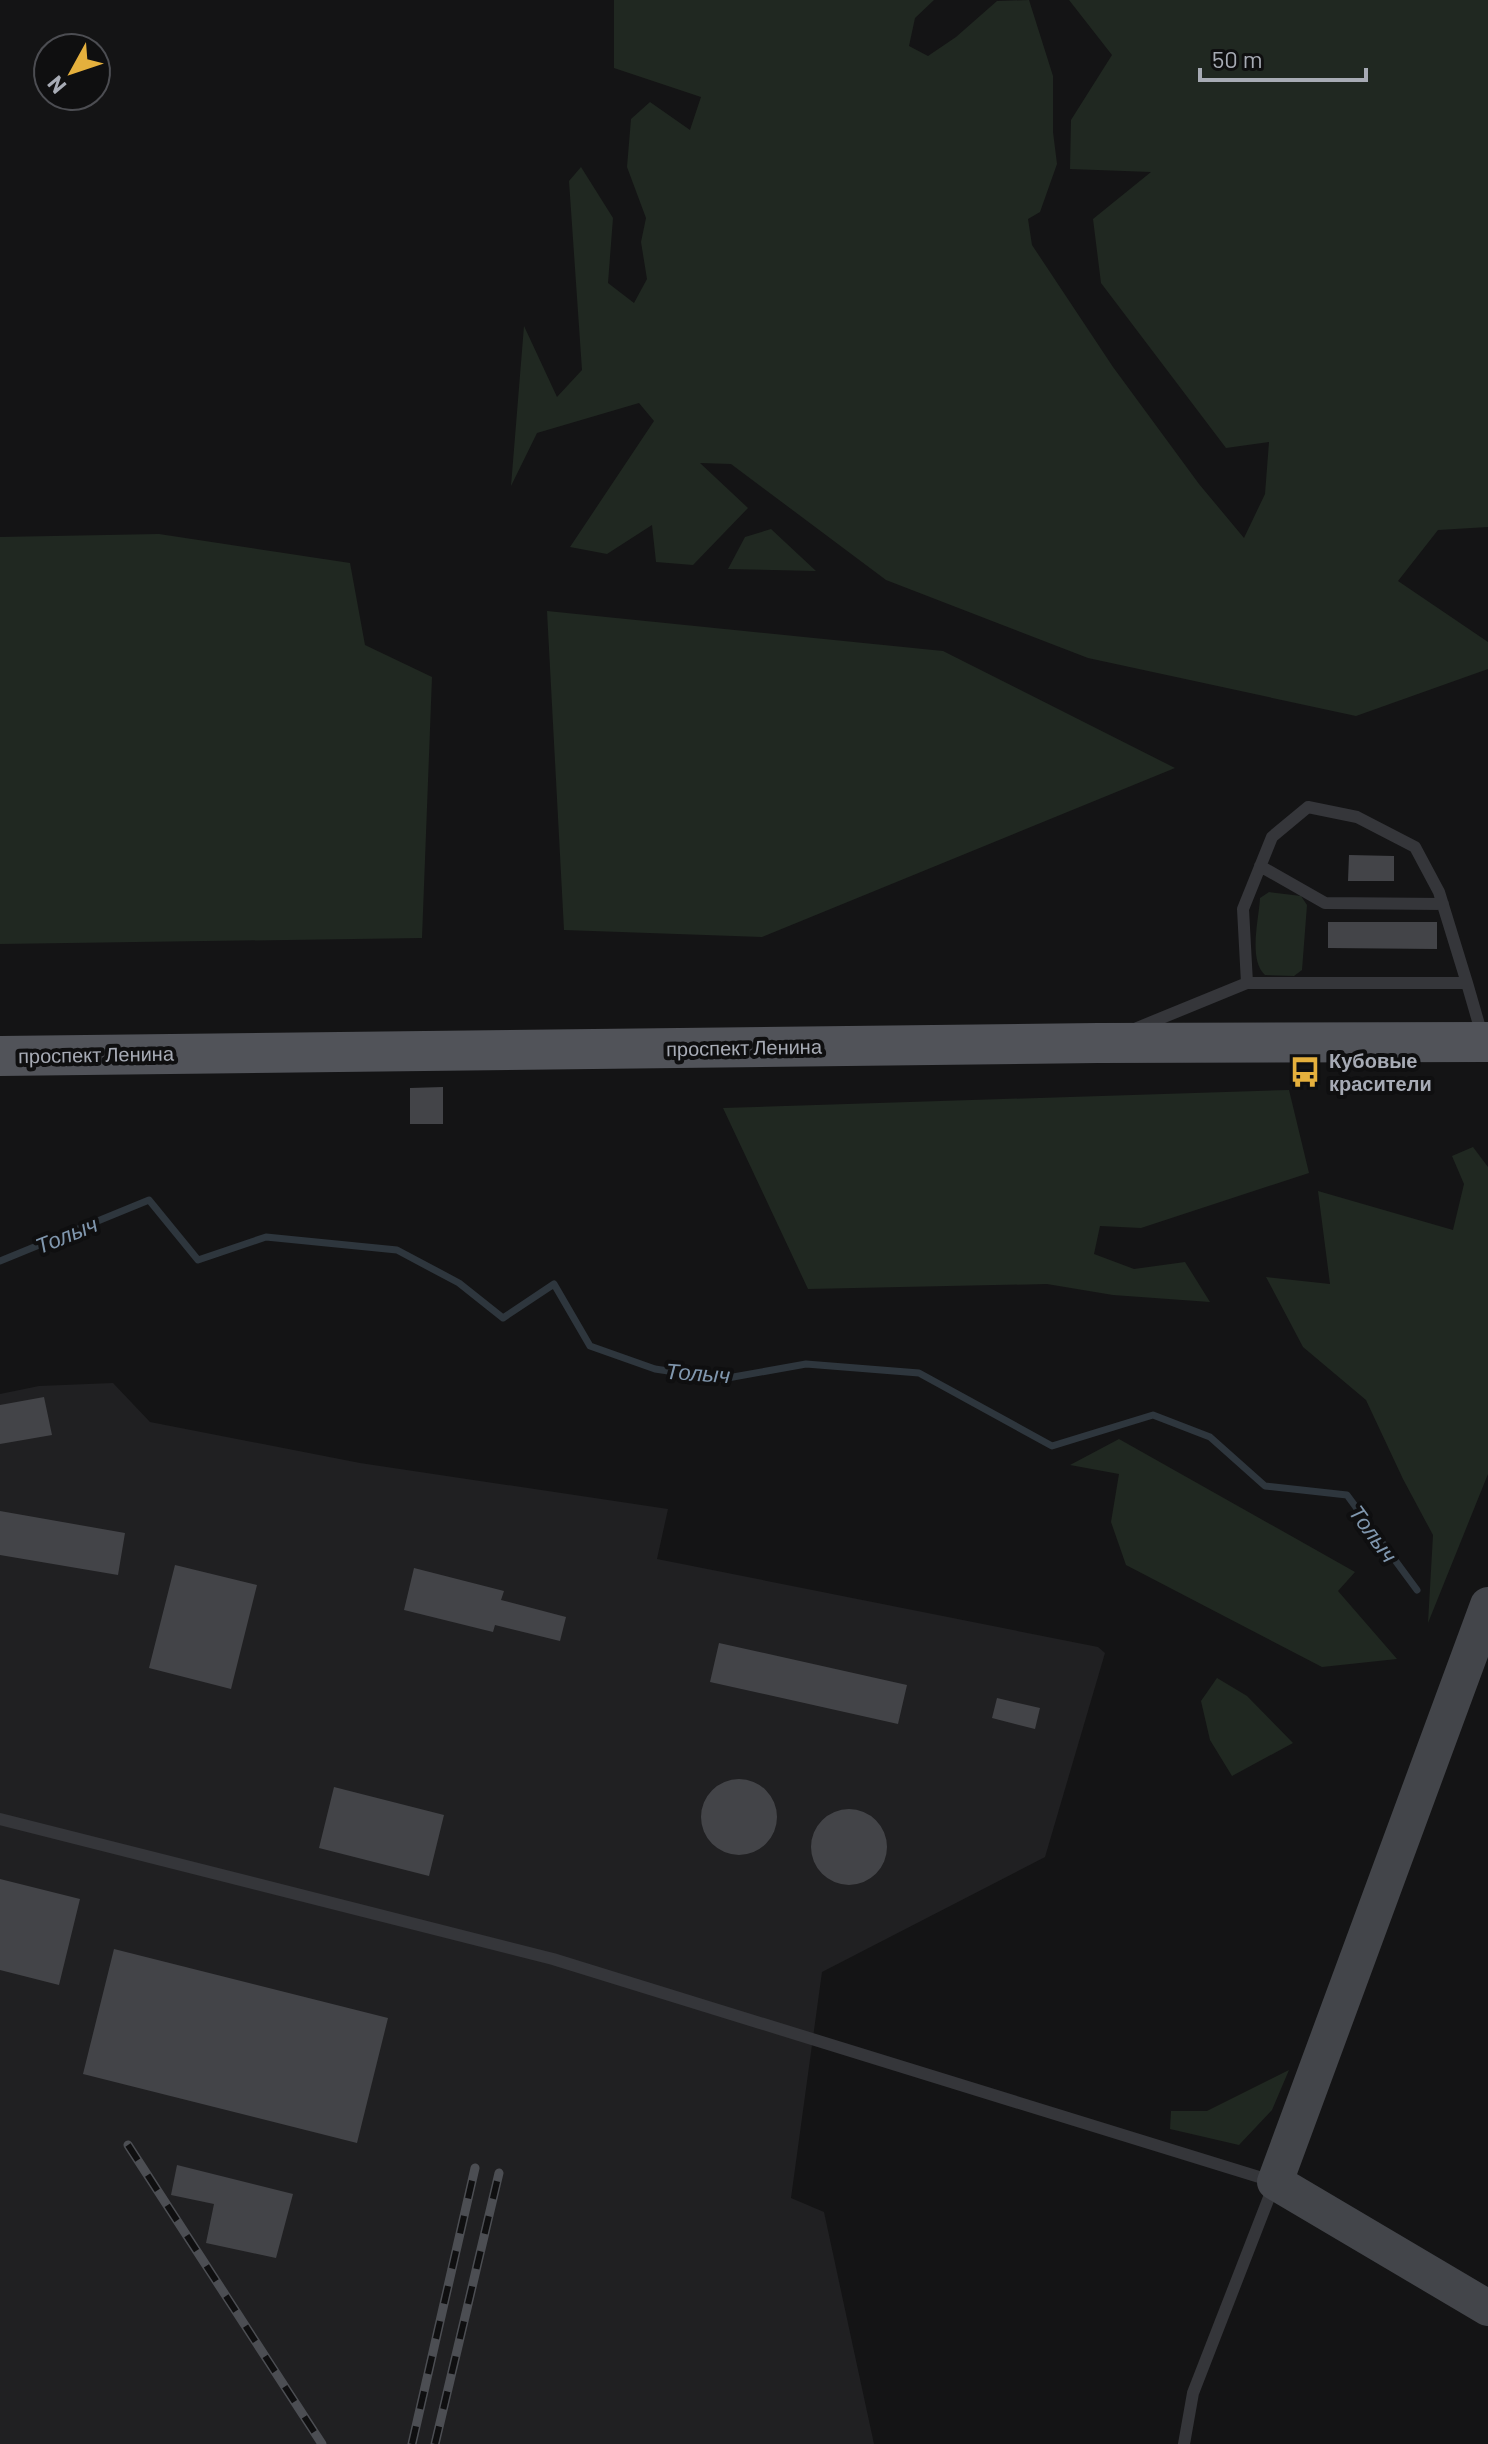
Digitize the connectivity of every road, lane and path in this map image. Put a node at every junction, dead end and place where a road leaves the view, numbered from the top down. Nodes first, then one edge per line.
1 (1260, 866) junction
2 (1443, 904) junction
3 (1247, 983) junction
4 (1467, 983) junction
5 (1486, 1042) edge
6 (1098, 1043) junction
7 (0, 1056) edge
8 (1488, 1605) edge
9 (0, 1819) edge
10 (1275, 2182) junction
11 (1488, 2308) edge
12 (1184, 2444) edge

1 - 2 lane
1 - 2 lane
1 - 3 lane
2 - 4 lane
3 - 4 lane
3 - 6 lane
4 - 5 lane
5 - 6 main road, проспект Ленина
6 - 7 main road, проспект Ленина
8 - 10 street
9 - 10 lane
10 - 11 street
10 - 12 lane

